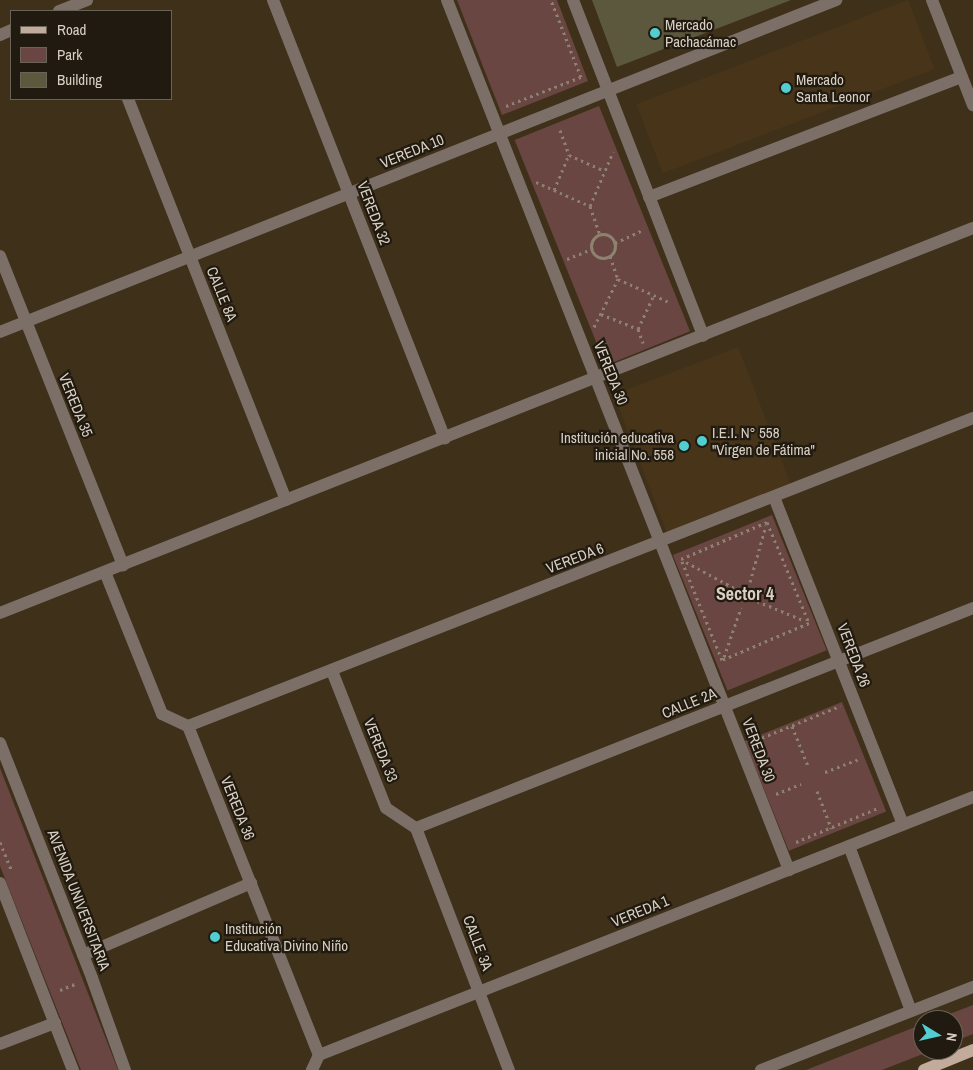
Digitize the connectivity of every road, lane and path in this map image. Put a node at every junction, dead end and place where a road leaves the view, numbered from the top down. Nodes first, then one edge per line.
1 (88, 0) edge
2 (273, 0) edge
3 (447, 0) edge
4 (551, 0) edge
5 (573, 0) edge
6 (836, 0) edge
7 (932, 0) edge
8 (62, 10) edge
9 (962, 77) junction
10 (608, 91) junction
11 (500, 98) dead end
12 (128, 100) edge
13 (973, 105) edge
14 (568, 127) dead end
15 (560, 130) junction
16 (552, 133) dead end
17 (500, 134) junction
18 (610, 145) dead end
19 (613, 152) junction
20 (569, 155) junction
21 (616, 161) dead end
22 (605, 171) junction
23 (533, 175) dead end
24 (536, 182) junction
25 (554, 190) junction
26 (539, 191) dead end
27 (349, 194) junction
28 (649, 197) junction
29 (590, 206) junction
30 (640, 222) dead end
31 (973, 228) edge
32 (643, 230) junction
33 (600, 235) junction
34 (647, 240) dead end
35 (615, 243) junction
36 (592, 249) junction
37 (562, 251) dead end
38 (0, 256) edge
39 (610, 256) junction
40 (190, 257) junction
41 (566, 260) junction
42 (569, 268) dead end
43 (618, 279) junction
44 (668, 294) dead end
45 (654, 295) junction
46 (671, 303) junction
47 (675, 312) dead end
48 (601, 314) junction
49 (590, 321) dead end
50 (26, 322) junction
51 (638, 329) junction
52 (0, 332) edge
53 (703, 336) junction
54 (652, 343) dead end
55 (644, 346) junction
56 (636, 349) dead end
57 (595, 378) junction
58 (973, 418) edge
59 (445, 438) junction
60 (774, 498) junction
61 (286, 500) junction
62 (767, 522) junction
63 (660, 543) junction
64 (680, 559) junction
65 (123, 565) junction
66 (105, 572) junction
67 (750, 582) dead end
68 (734, 588) dead end
69 (757, 602) dead end
70 (741, 608) dead end
71 (973, 608) edge
72 (0, 613) edge
73 (822, 618) junction
74 (809, 623) junction
75 (722, 660) junction
76 (839, 661) junction
77 (332, 671) junction
78 (725, 706) junction
79 (843, 715) dead end
80 (188, 726) junction
81 (792, 726) junction
82 (0, 743) edge
83 (750, 743) dead end
84 (857, 750) dead end
85 (860, 758) junction
86 (808, 766) dead end
87 (864, 767) dead end
88 (825, 772) dead end
89 (801, 784) dead end
90 (817, 791) dead end
91 (772, 796) dead end
92 (973, 797) edge
93 (877, 800) dead end
94 (903, 824) junction
95 (416, 828) junction
96 (831, 828) junction
97 (790, 844) dead end
98 (849, 846) junction
99 (789, 870) junction
100 (0, 883) edge
101 (251, 883) junction
102 (3, 897) edge
103 (83, 955) junction
104 (92, 978) junction
105 (973, 987) edge
106 (479, 992) junction
107 (44, 996) junction
108 (911, 1011) junction
109 (55, 1023) junction
110 (0, 1044) edge
111 (973, 1050) edge
112 (319, 1055) junction
113 (73, 1070) edge
114 (125, 1070) edge
115 (312, 1070) edge
116 (509, 1070) edge
117 (761, 1070) edge
118 (924, 1070) edge

1 - 8 street
2 - 27 street, VEREDA 32
3 - 17 street, VEREDA 30
4 - 11 path
5 - 10 street
6 - 10 street, VEREDA 10
7 - 9 street
9 - 13 street
9 - 28 street
10 - 17 street, VEREDA 10
10 - 28 street
12 - 40 street, CALLE 8A
14 - 15 path
15 - 16 path
15 - 20 path
17 - 27 street, VEREDA 10
17 - 57 street, VEREDA 30
18 - 19 path
19 - 21 path
19 - 22 path
20 - 22 path
20 - 25 path
22 - 29 path
23 - 24 path
24 - 25 path
24 - 26 path
25 - 29 path
27 - 40 street, VEREDA 10
27 - 59 street, VEREDA 32
28 - 53 street
29 - 33 path
30 - 32 path
31 - 53 street
32 - 34 path
32 - 35 path
33 - 35 path
33 - 36 path
35 - 39 path
36 - 39 path
36 - 41 path
37 - 41 path
38 - 50 street, VEREDA 35
39 - 43 path
40 - 50 street, VEREDA 10
40 - 61 street, CALLE 8A
41 - 42 path
43 - 45 path
43 - 48 path
44 - 46 path
45 - 46 path
45 - 51 path
46 - 47 path
48 - 49 path
48 - 51 path
50 - 52 street, VEREDA 10
50 - 65 street, VEREDA 35
51 - 55 path
53 - 57 street
54 - 55 path
55 - 56 path
57 - 59 street
57 - 63 street, VEREDA 30
58 - 60 street, VEREDA 6
59 - 61 street
60 - 62 path
60 - 63 street, VEREDA 6
60 - 73 street, VEREDA 26
61 - 65 street
62 - 64 path
62 - 67 path
62 - 74 path
63 - 77 street, VEREDA 6
63 - 78 street, VEREDA 30
64 - 68 path
64 - 75 path
65 - 66 street
66 - 72 street
66 - 80 street
69 - 74 path
70 - 75 path
71 - 76 street, CALLE 2A
73 - 74 path
73 - 76 street, VEREDA 26
74 - 75 path
76 - 78 street, CALLE 2A
76 - 94 street, VEREDA 26
77 - 80 street, VEREDA 6
77 - 95 street, VEREDA 33
78 - 95 street, CALLE 2A
78 - 99 street, VEREDA 30
79 - 81 path
80 - 101 street, VEREDA 36
81 - 83 path
81 - 86 path
82 - 103 street, AVENIDA UNIVERSITARIA
84 - 85 path
85 - 87 path
85 - 88 path
89 - 91 path
90 - 96 path
92 - 94 street, VEREDA 1
93 - 96 path
94 - 98 street, VEREDA 1
95 - 106 street, CALLE 3A
96 - 97 path
98 - 99 street, VEREDA 1
98 - 108 street
99 - 106 street, VEREDA 1
100 - 102 street
101 - 103 street
101 - 112 street, VEREDA 36
102 - 107 street
103 - 104 street, AVENIDA UNIVERSITARIA
104 - 107 path
104 - 114 street, AVENIDA UNIVERSITARIA
105 - 108 street
106 - 112 street, VEREDA 1
106 - 116 street, CALLE 3A
107 - 109 street
108 - 117 street
109 - 110 street
109 - 113 street
111 - 118 main road
112 - 115 street

